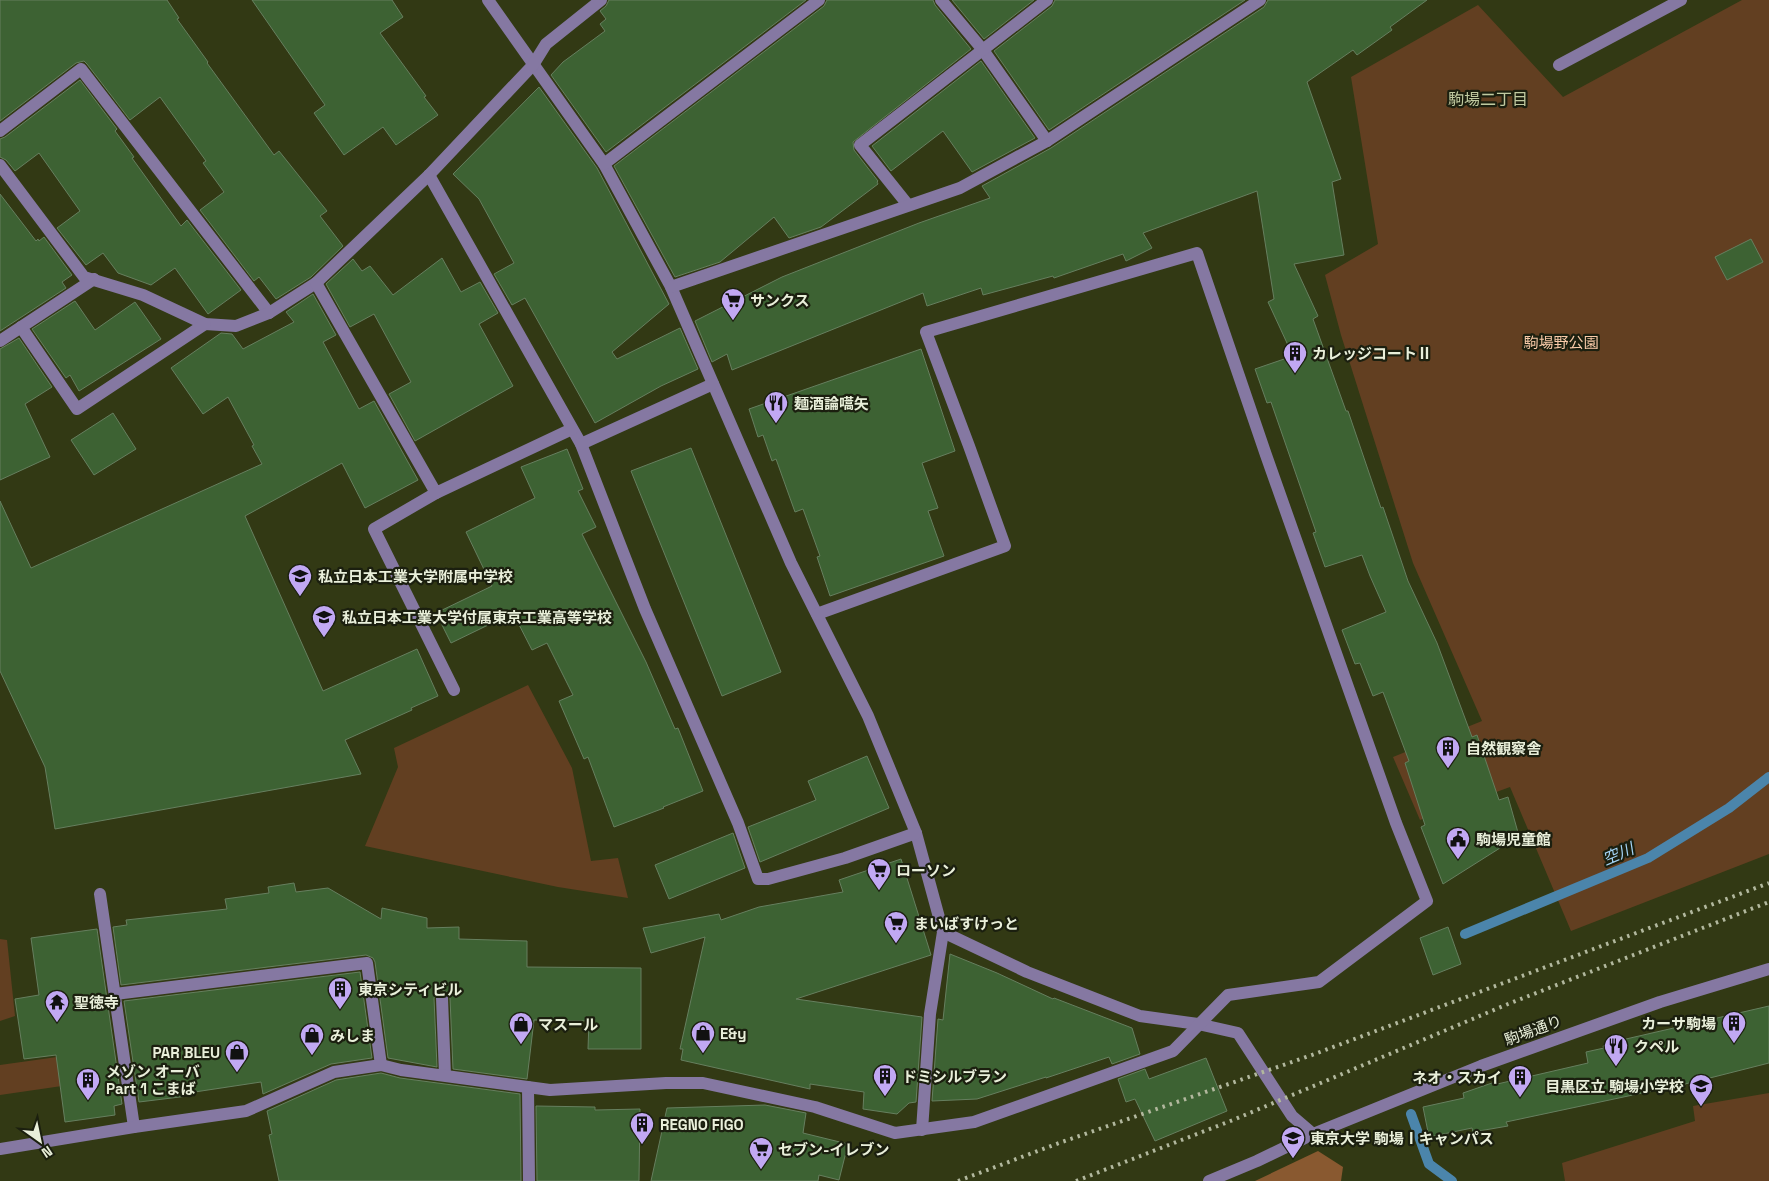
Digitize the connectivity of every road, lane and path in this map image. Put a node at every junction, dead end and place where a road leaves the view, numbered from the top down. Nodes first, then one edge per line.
1 (488, 0) edge
2 (601, 0) edge
3 (819, 0) edge
4 (941, 0) edge
5 (1047, 0) edge
6 (1260, 0) edge
7 (1681, 0) edge
8 (983, 50) junction
9 (533, 65) junction
10 (1559, 65) dead end
11 (0, 131) edge
12 (1048, 141) junction
13 (0, 164) edge
14 (604, 164) junction
15 (429, 175) junction
16 (908, 205) junction
17 (94, 279) junction
18 (316, 283) junction
19 (671, 287) junction
20 (269, 313) junction
21 (205, 324) junction
22 (21, 327) junction
23 (0, 341) edge
24 (713, 384) junction
25 (572, 429) junction
26 (581, 444) junction
27 (436, 492) junction
28 (817, 614) junction
29 (454, 690) dead end
30 (916, 833) junction
31 (100, 894) dead end
32 (942, 932) junction
33 (1769, 969) edge
34 (115, 994) junction
35 (442, 998) dead end
36 (1198, 1024) junction
37 (381, 1065) junction
38 (445, 1075) junction
39 (528, 1087) junction
40 (134, 1127) junction
41 (922, 1130) junction
42 (1313, 1134) junction
43 (0, 1149) edge
44 (529, 1181) edge
45 (1209, 1181) edge

1 - 9 street
2 - 9 street
3 - 14 street
4 - 8 street
5 - 8 street
6 - 12 street
7 - 10 street
8 - 12 street
8 - 16 street
9 - 14 street
9 - 15 street
11 - 20 street
12 - 16 street
13 - 17 street
14 - 19 street
15 - 18 street
15 - 25 street
16 - 19 street
17 - 21 street
17 - 22 street
18 - 20 street
18 - 27 street
19 - 24 street
20 - 21 street
21 - 22 street
22 - 23 street
24 - 26 street
24 - 28 street
25 - 26 street
25 - 27 street
26 - 30 street
27 - 29 street
28 - 30 street
28 - 36 street
30 - 32 street
31 - 34 street
32 - 36 street
32 - 41 street
33 - 42 street, 駒場通り
34 - 37 street
34 - 40 street
35 - 38 street
36 - 41 street
36 - 42 street
37 - 38 street
37 - 40 street
38 - 39 street
39 - 41 street
39 - 44 street
40 - 43 street
42 - 45 street, 駒場通り

